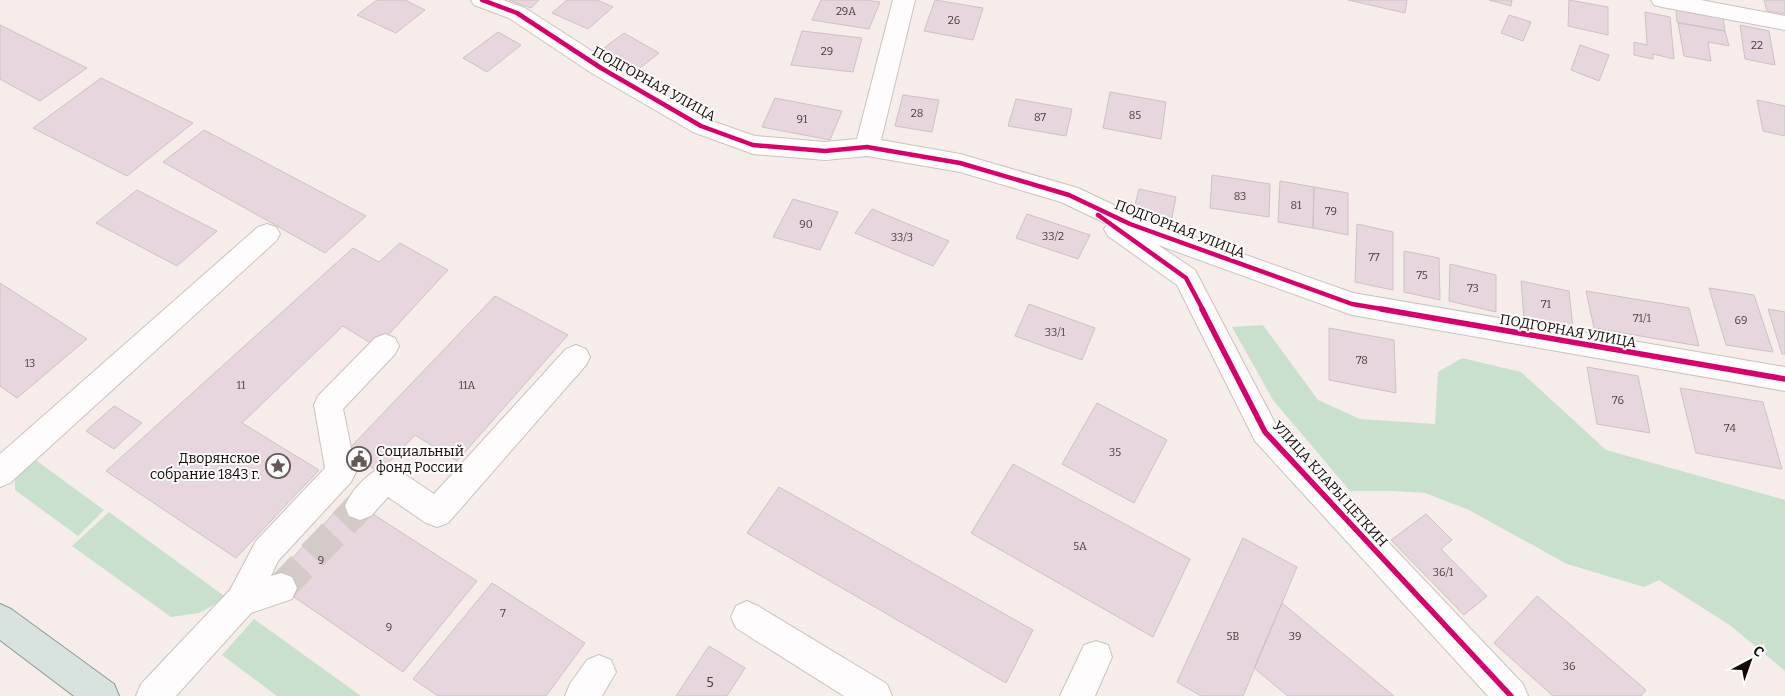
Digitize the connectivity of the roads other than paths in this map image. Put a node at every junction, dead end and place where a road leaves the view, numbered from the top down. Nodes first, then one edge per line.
1 (482, 0) edge
2 (904, 0) edge
3 (1662, 0) edge
4 (1785, 22) edge
5 (867, 147) junction
6 (1069, 195) junction
7 (267, 234) dead end
8 (385, 346) dead end
9 (576, 357) dead end
10 (1785, 379) edge
11 (0, 473) edge
12 (360, 506) tunnel mouth
13 (281, 588) tunnel mouth
14 (241, 601) junction
15 (747, 617) dead end
16 (0, 620) edge
17 (1096, 657) dead end
18 (102, 696) edge
19 (153, 696) edge
20 (876, 696) edge
21 (1077, 696) edge
22 (1511, 696) edge

1 - 5 street, ПОДГОРНАЯ УЛИЦА
2 - 5 street
3 - 4 street
5 - 6 street, ПОДГОРНАЯ УЛИЦА
6 - 10 street, ПОДГОРНАЯ УЛИЦА
6 - 22 street, УЛИЦА КЛАРЫ ЦЕТКИН
7 - 11 street
8 - 14 street
9 - 12 street
13 - 14 street
14 - 19 street
15 - 20 street
16 - 18 main road
17 - 21 street

